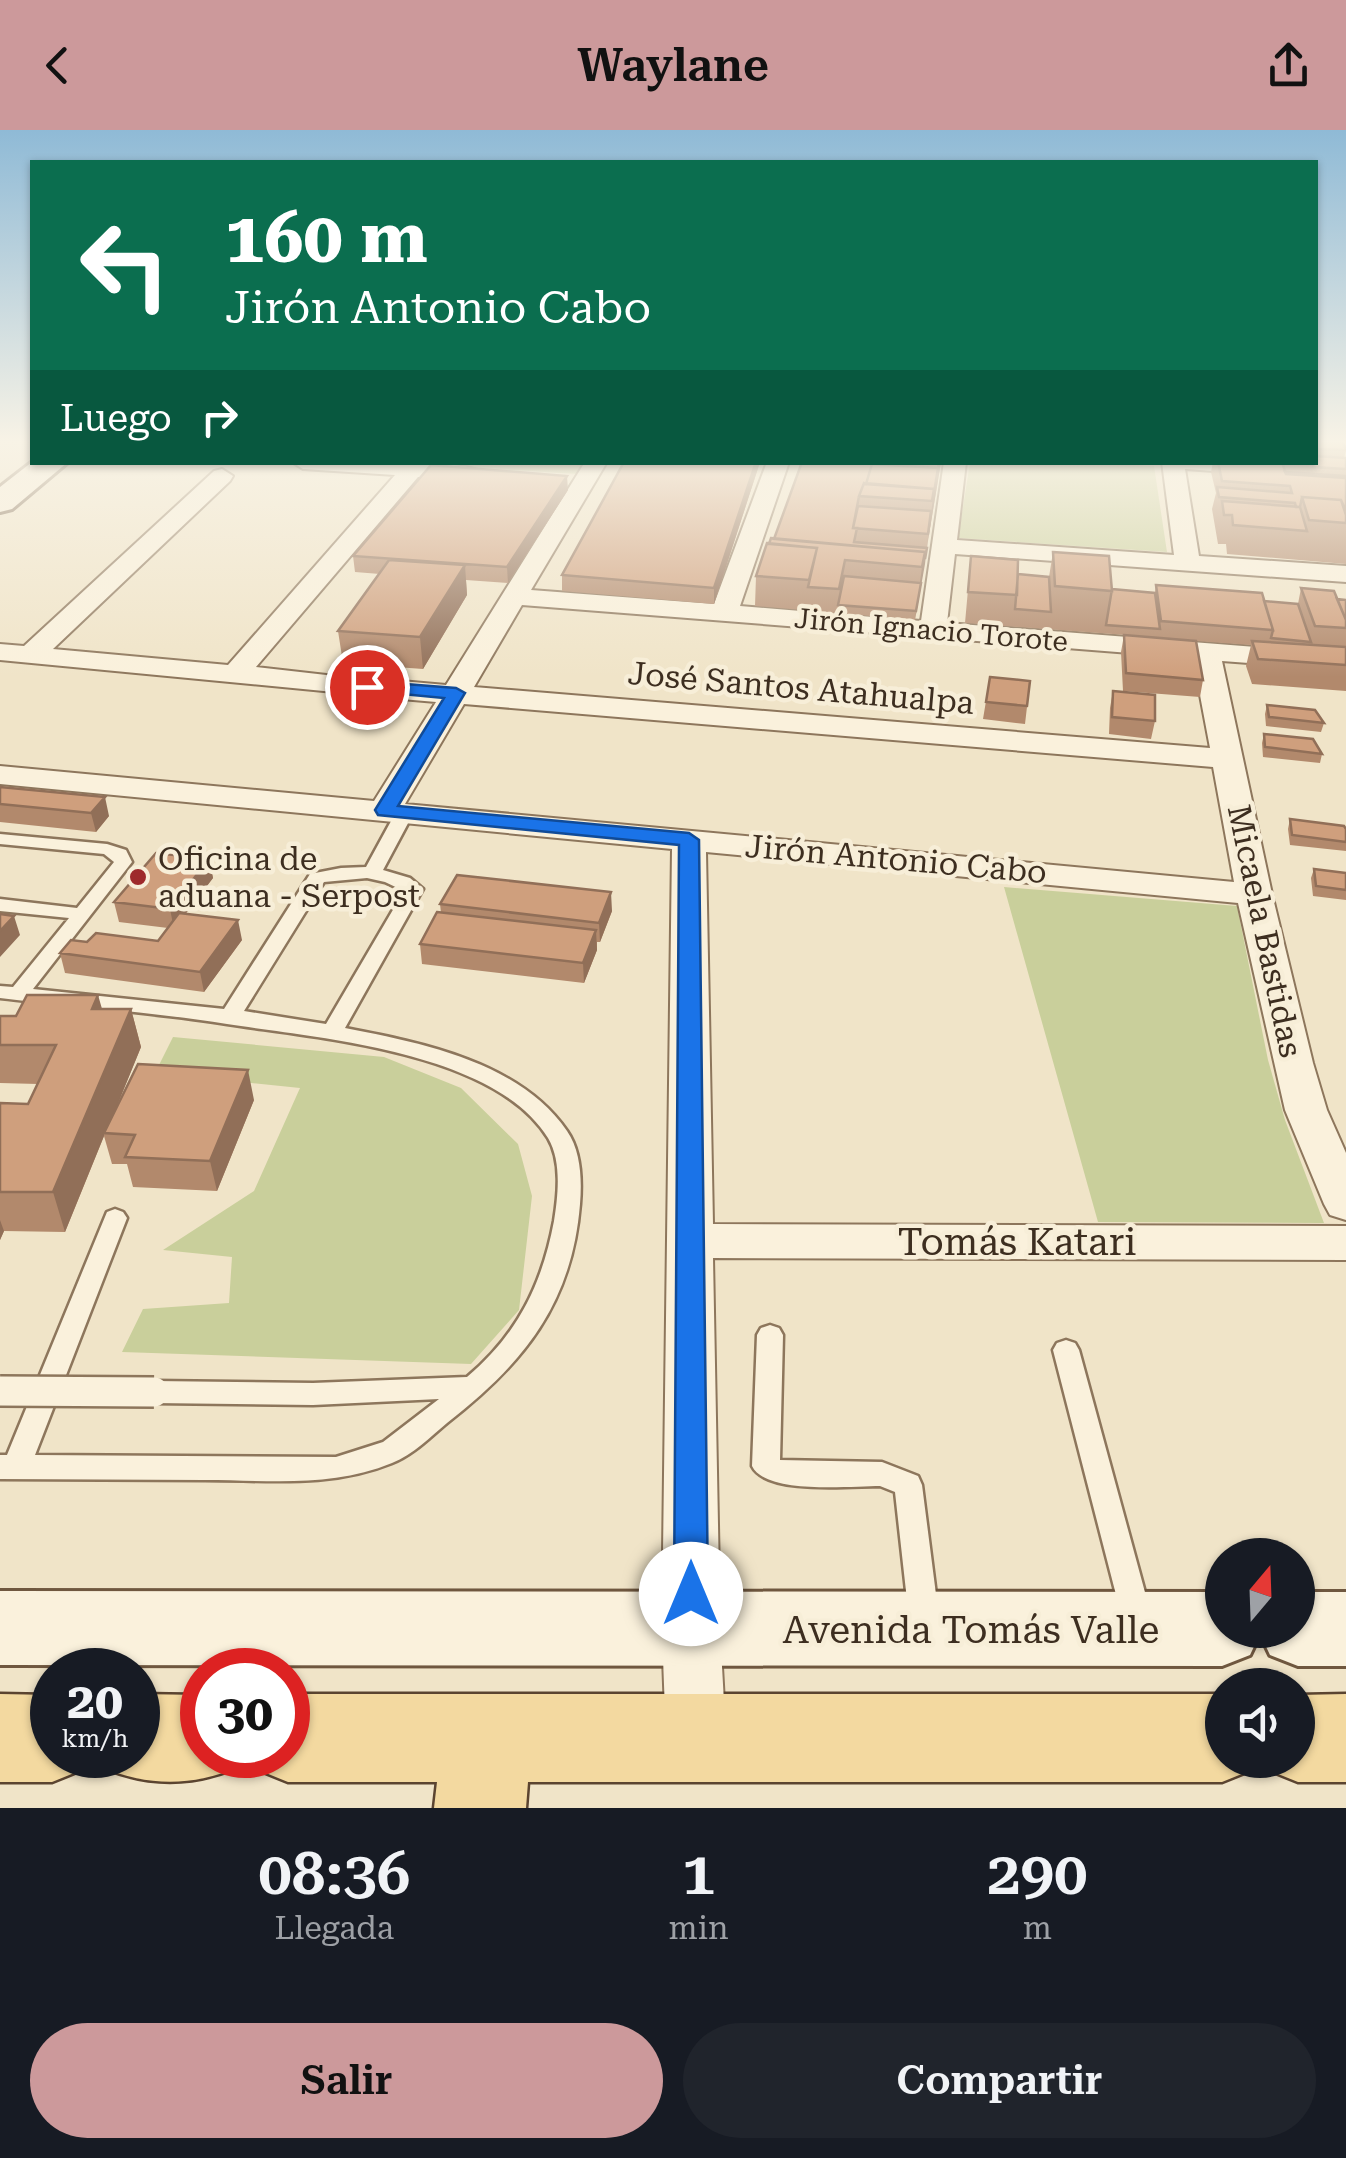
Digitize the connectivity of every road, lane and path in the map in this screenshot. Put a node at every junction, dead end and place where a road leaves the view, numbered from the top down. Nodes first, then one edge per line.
1 (174, 520) edge
2 (370, 520) edge
3 (561, 520) edge
4 (757, 520) edge
5 (946, 520) edge
6 (1182, 520) edge
7 (942, 546) junction
8 (1188, 562) junction
9 (1346, 574) edge
10 (516, 597) junction
11 (724, 613) junction
12 (933, 630) junction
13 (0, 652) edge
14 (1206, 652) junction
15 (30, 655) junction
16 (1346, 662) edge
17 (235, 674) junction
18 (334, 682) dead end
19 (367, 687) dead end
20 (456, 693) junction
21 (1229, 760) junction
22 (0, 775) edge
23 (395, 812) junction
24 (0, 839) edge
25 (689, 840) junction
26 (372, 873) junction
27 (1254, 894) junction
28 (0, 905) edge
29 (84, 914) junction
30 (66, 935) junction
31 (98, 939) edge
32 (9, 994) edge
33 (229, 1018) junction
34 (334, 1030) junction
35 (1346, 1204) edge
36 (115, 1218) dead end
37 (689, 1240) junction
38 (1346, 1243) edge
39 (770, 1335) dead end
40 (1066, 1350) dead end
41 (476, 1387) junction
42 (0, 1391) edge
43 (8, 1467) edge
44 (0, 1628) edge
45 (1140, 1629) junction
46 (1205, 1629) edge
47 (1315, 1629) edge
48 (1346, 1629) edge
49 (926, 1630) junction
50 (691, 1631) junction
51 (0, 1738) edge
52 (30, 1738) edge
53 (696, 1738) junction
54 (1205, 1738) edge
55 (1315, 1738) edge
56 (1346, 1738) edge
57 (310, 1742) edge
58 (483, 1773) edge

1 - 15 street
2 - 17 street
3 - 10 street
4 - 11 street
5 - 7 street
6 - 8 street
7 - 8 street
7 - 12 street
8 - 9 street
10 - 11 street, Jirón Ignacio Torote
10 - 20 street
11 - 12 street, Jirón Ignacio Torote
12 - 14 street, Jirón Ignacio Torote
13 - 15 street
14 - 16 street, Jirón Ignacio Torote
14 - 21 street, Micaela Bastidas
15 - 17 street
17 - 18 street
19 - 20 street, José Santos Atahualpa
20 - 21 street, José Santos Atahualpa
20 - 23 street
21 - 27 street, Micaela Bastidas
22 - 23 street, Jirón Antonio Cabo
23 - 25 street, Jirón Antonio Cabo
23 - 26 lane
24 - 29 lane
25 - 27 street, Jirón Antonio Cabo
25 - 37 street
26 - 33 lane
26 - 34 lane
27 - 35 street, Micaela Bastidas
28 - 29 lane
29 - 30 lane
30 - 31 lane
30 - 32 lane
32 - 33 lane
33 - 34 lane
34 - 41 lane
36 - 43 lane
37 - 38 street, Tomás Katari
37 - 50 street
39 - 49 lane
40 - 45 lane
41 - 42 lane, bridge
41 - 43 lane
44 - 50 main road, Avenida Tomás Valle
45 - 46 main road, Avenida Tomás Valle
45 - 49 main road, Avenida Tomás Valle
47 - 48 main road
49 - 50 main road, Avenida Tomás Valle
50 - 53 street
51 - 52 main road
53 - 54 main road
53 - 58 main road
55 - 56 main road
57 - 58 main road

